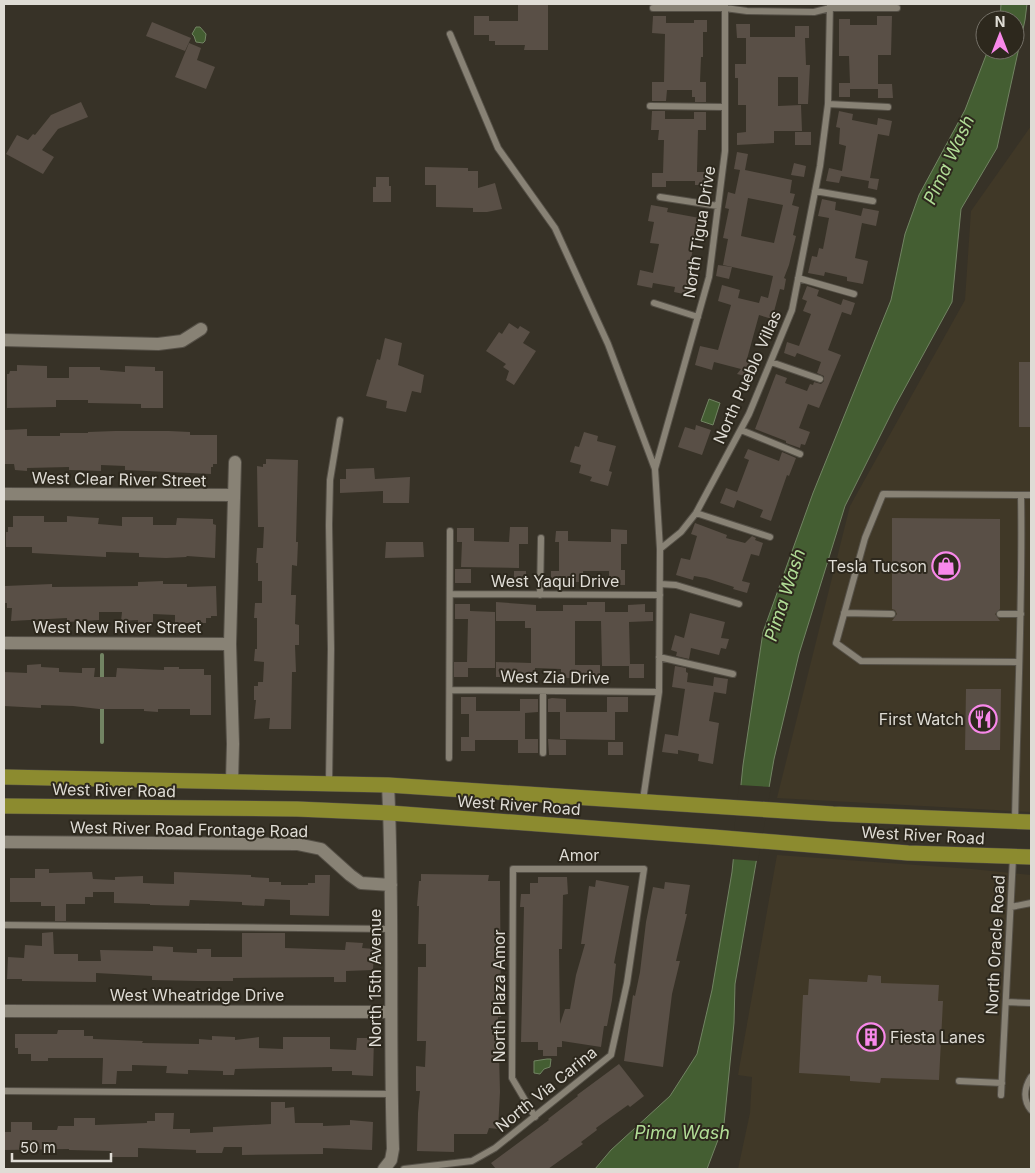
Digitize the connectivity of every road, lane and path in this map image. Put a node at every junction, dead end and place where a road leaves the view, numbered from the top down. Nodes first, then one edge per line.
1 (725, 6) edge
2 (830, 6) edge
3 (653, 8) dead end
4 (897, 8) dead end
5 (450, 34) dead end
6 (828, 104) junction
7 (650, 106) dead end
8 (725, 107) junction
9 (888, 107) dead end
10 (815, 191) junction
11 (660, 197) dead end
12 (873, 201) dead end
13 (718, 206) junction
14 (798, 278) junction
15 (854, 294) dead end
16 (654, 304) dead end
17 (698, 317) junction
18 (201, 329) dead end
19 (4, 340) edge
20 (771, 362) junction
21 (820, 380) dead end
22 (340, 420) dead end
23 (741, 430) junction
24 (800, 454) dead end
25 (235, 462) dead end
26 (655, 469) junction
27 (4, 494) edge
28 (233, 495) junction
29 (1021, 495) junction
30 (1031, 495) edge
31 (696, 513) junction
32 (450, 531) dead end
33 (770, 537) dead end
34 (541, 538) dead end
35 (660, 549) junction
36 (660, 584) junction
37 (450, 594) junction
38 (540, 595) junction
39 (660, 595) junction
40 (739, 604) dead end
41 (844, 613) junction
42 (892, 614) dead end
43 (1000, 614) dead end
44 (1021, 614) junction
45 (4, 643) edge
46 (230, 644) junction
47 (659, 657) junction
48 (1018, 662) junction
49 (733, 674) dead end
50 (450, 690) junction
51 (543, 691) junction
52 (659, 692) junction
53 (543, 753) dead end
54 (449, 758) dead end
55 (4, 777) edge
56 (232, 781) junction
57 (329, 782) junction
58 (388, 785) junction
59 (643, 800) junction
60 (4, 806) edge
61 (390, 813) junction
62 (1015, 822) junction
63 (1031, 822) edge
64 (4, 842) edge
65 (1013, 856) junction
66 (1031, 857) edge
67 (513, 869) joint
68 (644, 869) joint
69 (391, 885) junction
70 (1031, 904) edge
71 (1010, 907) junction
72 (4, 925) edge
73 (392, 929) junction
74 (1006, 1002) junction
75 (1031, 1002) edge
76 (4, 1011) edge
77 (390, 1012) junction
78 (1031, 1078) edge
79 (959, 1081) dead end
80 (1002, 1083) junction
81 (4, 1091) edge
82 (391, 1094) junction
83 (1001, 1095) dead end
84 (1030, 1107) edge
85 (535, 1117) junction
86 (384, 1169) edge
87 (404, 1169) edge

1 - 2 lane
1 - 3 lane
1 - 8 lane, North Tigua Drive
2 - 4 lane
2 - 6 lane, North Pueblo Villas
5 - 26 lane
6 - 9 lane
6 - 10 lane, North Pueblo Villas
7 - 8 lane
8 - 13 lane, North Tigua Drive
10 - 12 lane
10 - 14 lane, North Pueblo Villas
11 - 13 lane
13 - 17 lane, North Tigua Drive
14 - 15 lane
14 - 20 lane, North Pueblo Villas
16 - 17 lane
17 - 26 lane, North Tigua Drive
18 - 19 street
20 - 21 lane
20 - 23 lane, North Pueblo Villas
22 - 57 lane
23 - 24 lane
23 - 31 lane, North Pueblo Villas
25 - 28 street
26 - 35 lane, North Tigua Drive
27 - 28 street, West Clear River Street
28 - 46 street
29 - 30 lane
29 - 41 lane
29 - 44 lane
31 - 33 lane
31 - 35 lane, North Pueblo Villas
32 - 37 lane
34 - 38 lane
35 - 36 lane
36 - 39 lane
36 - 40 lane
37 - 38 lane, West Yaqui Drive
37 - 50 lane
38 - 39 lane, West Yaqui Drive
39 - 47 lane
41 - 42 lane
41 - 48 lane
43 - 44 lane
44 - 48 lane
45 - 46 street, West New River Street
46 - 56 street
47 - 49 lane
47 - 52 lane
48 - 62 lane
50 - 51 lane, West Zia Drive
50 - 54 lane
51 - 52 lane, West Zia Drive
51 - 53 lane
52 - 59 lane
55 - 56 main road, West River Road
56 - 57 main road, West River Road
57 - 58 main road, West River Road
58 - 59 main road, West River Road
58 - 61 street, North 15th Avenue
59 - 62 main road, West River Road
60 - 61 main road, West River Road
61 - 65 main road, West River Road
61 - 69 street, North 15th Avenue
62 - 63 main road, West River Road
64 - 69 street, West River Road Frontage Road
65 - 66 main road, West River Road
65 - 71 lane, North Oracle Road
67 - 68 lane, Amor
67 - 85 lane, North Plaza Amor
68 - 85 lane, North Via Carina
69 - 73 street, North 15th Avenue
70 - 71 lane
71 - 74 lane, North Oracle Road
72 - 73 lane
73 - 77 street, North 15th Avenue
74 - 75 lane
74 - 80 lane, North Oracle Road
76 - 77 street, West Wheatridge Drive
77 - 82 street, North 15th Avenue
78 - 84 lane
79 - 80 lane
80 - 83 lane, North Oracle Road
81 - 82 lane
82 - 86 street, North 15th Avenue
85 - 87 lane, North Via Carina

